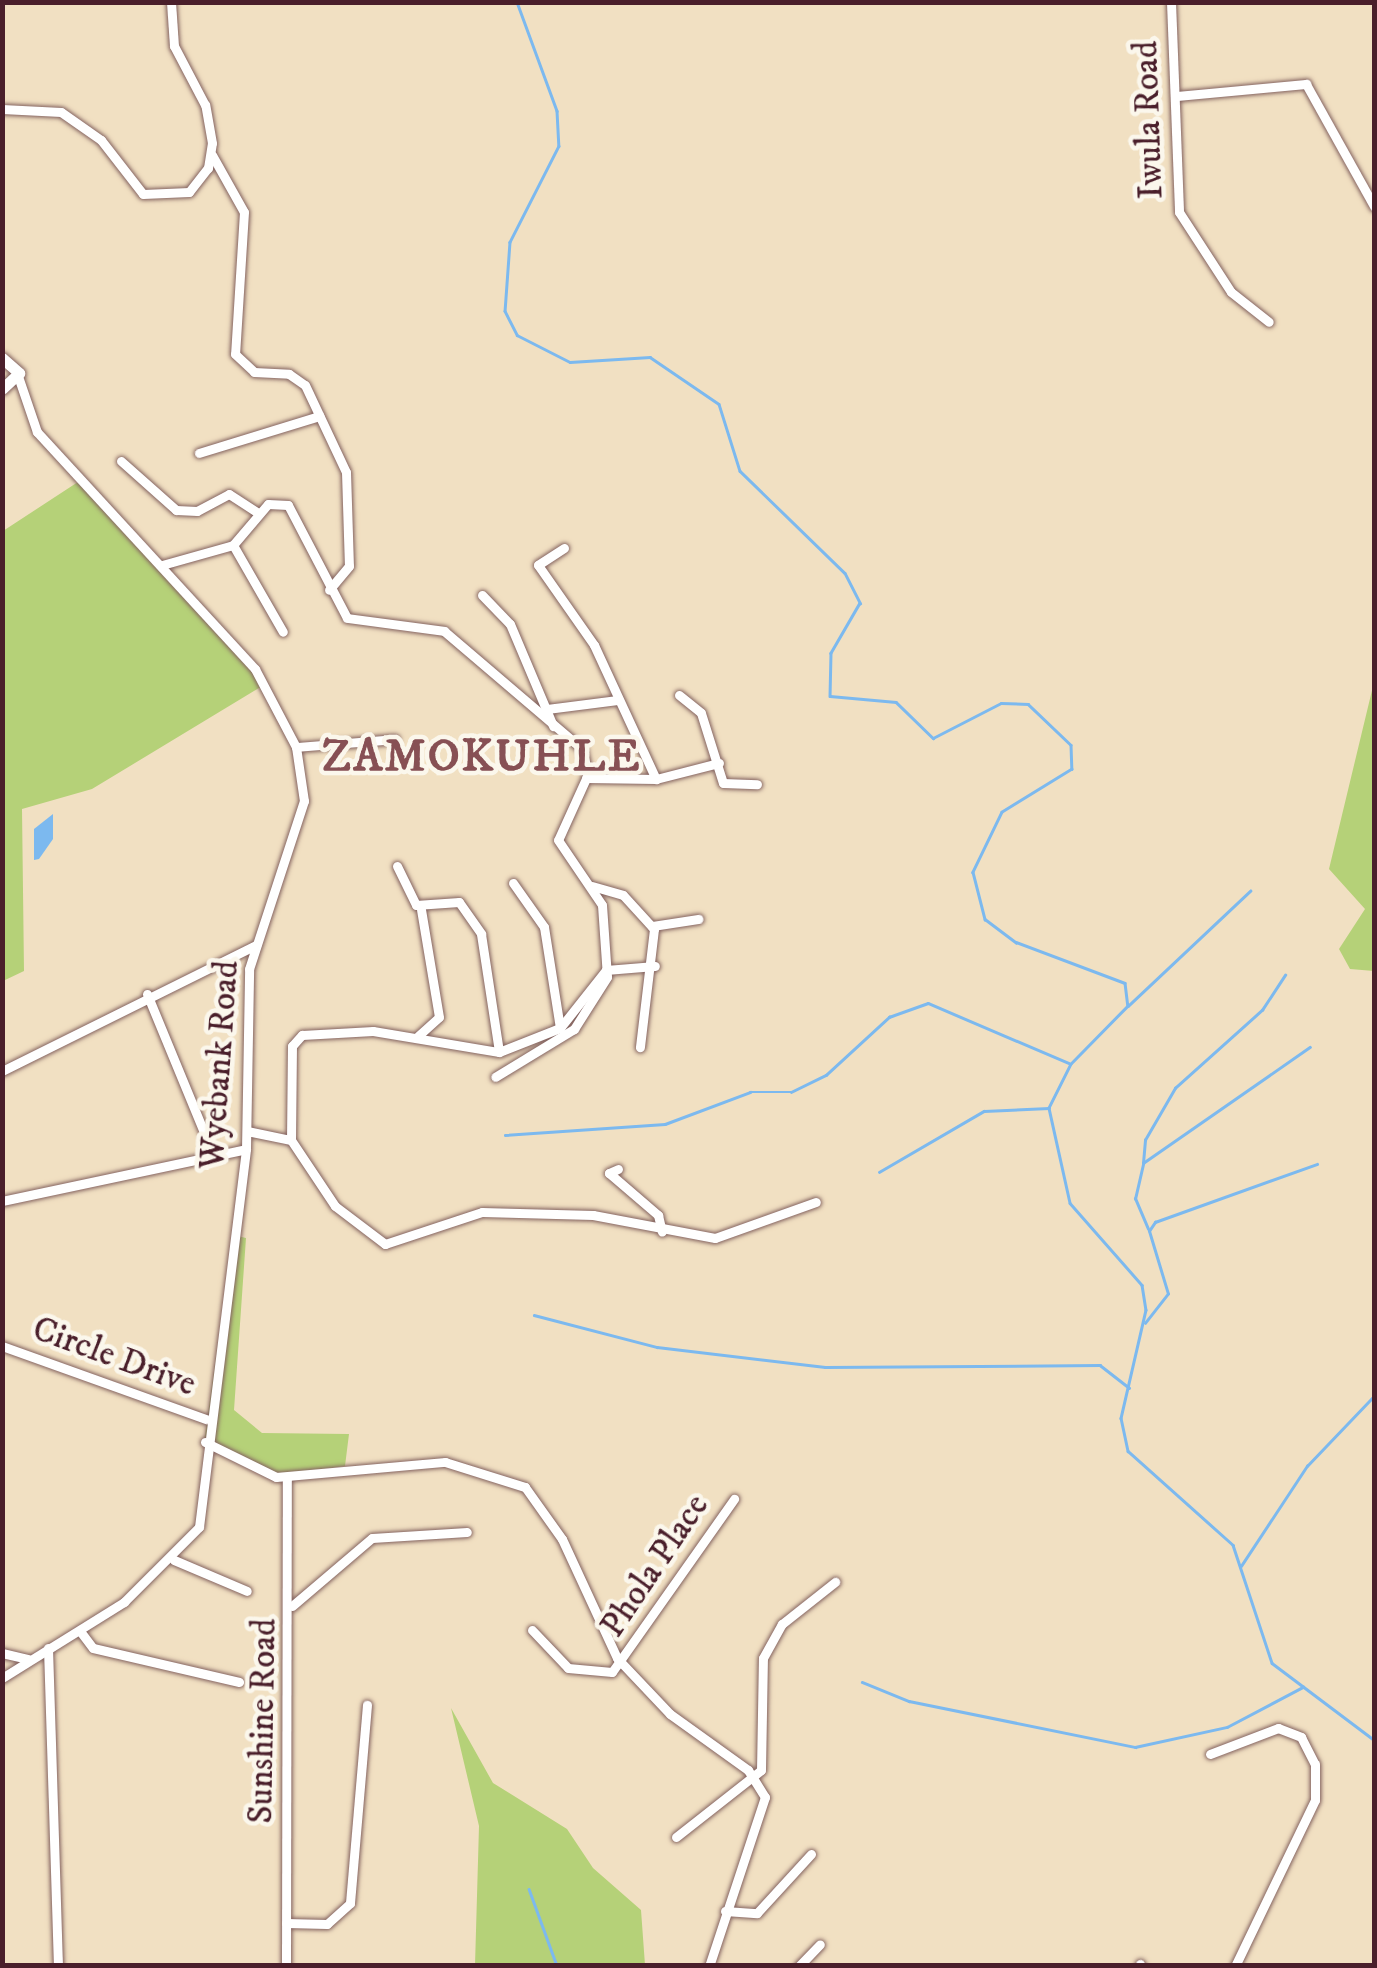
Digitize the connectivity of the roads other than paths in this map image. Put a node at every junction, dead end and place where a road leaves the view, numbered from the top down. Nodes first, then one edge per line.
1 (171, 2) edge
2 (1171, 2) edge
3 (1176, 96) junction
4 (2, 109) edge
5 (212, 154) junction
6 (1374, 206) edge
7 (1268, 322) dead end
8 (2, 344) edge
9 (6, 359) edge
10 (18, 379) junction
11 (2, 390) edge
12 (20, 404) junction
13 (319, 416) junction
14 (198, 454) dead end
15 (122, 461) dead end
16 (257, 512) junction
17 (234, 545) junction
18 (564, 548) dead end
19 (162, 565) junction
20 (329, 590) junction
21 (482, 595) dead end
22 (283, 632) dead end
23 (679, 695) dead end
24 (617, 700) junction
25 (547, 709) junction
26 (554, 728) junction
27 (395, 739) dead end
28 (296, 747) junction
29 (719, 763) junction
30 (586, 778) junction
31 (658, 780) junction
32 (757, 784) dead end
33 (397, 866) dead end
34 (513, 883) dead end
35 (592, 886) junction
36 (421, 909) junction
37 (698, 919) dead end
38 (652, 926) junction
39 (256, 945) junction
40 (655, 966) junction
41 (609, 969) junction
42 (147, 994) junction
43 (560, 1028) junction
44 (418, 1036) junction
45 (640, 1047) dead end
46 (499, 1052) junction
47 (2, 1071) edge
48 (495, 1078) dead end
49 (247, 1132) junction
50 (291, 1140) junction
51 (246, 1149) junction
52 (213, 1154) junction
53 (618, 1169) dead end
54 (2, 1202) edge
55 (816, 1202) dead end
56 (662, 1232) junction
57 (2, 1346) edge
58 (206, 1419) junction
59 (205, 1442) junction
60 (287, 1477) junction
61 (734, 1499) dead end
62 (467, 1532) dead end
63 (174, 1560) junction
64 (835, 1582) dead end
65 (247, 1591) dead end
66 (292, 1606) junction
67 (532, 1630) dead end
68 (80, 1631) junction
69 (48, 1648) junction
70 (2, 1653) edge
71 (28, 1659) junction
72 (622, 1665) junction
73 (2, 1678) edge
74 (239, 1682) dead end
75 (367, 1704) dead end
76 (1210, 1754) dead end
77 (755, 1778) junction
78 (676, 1837) dead end
79 (811, 1854) dead end
80 (724, 1911) junction
81 (286, 1924) junction
82 (820, 1944) dead end
83 (58, 1966) edge
84 (286, 1966) edge
85 (709, 1966) edge
86 (799, 1966) edge
87 (1235, 1966) edge

1 - 5 street
2 - 3 street, Iwula Road
3 - 6 street
3 - 7 street, Iwula Road
4 - 5 street
5 - 13 street
8 - 9 main road
9 - 10 main road
10 - 11 main road
10 - 12 street
11 - 12 street, Wyebank Road
12 - 19 street, Wyebank Road
13 - 14 street
13 - 20 street
15 - 16 street
16 - 17 street
16 - 20 street
17 - 19 street
17 - 22 street
18 - 24 street
19 - 28 street, Wyebank Road
20 - 26 street
21 - 25 street
23 - 29 street
24 - 25 street
24 - 31 street
25 - 26 street
26 - 30 street
27 - 28 street
28 - 39 street, Wyebank Road
29 - 31 street
29 - 32 street
30 - 31 street
30 - 35 street
33 - 36 street
34 - 43 street
35 - 38 street
35 - 41 street
36 - 44 street
36 - 46 street
37 - 38 street
38 - 40 street
39 - 42 street
39 - 49 street, Wyebank Road
40 - 41 street
40 - 45 street
41 - 43 street
41 - 48 street
42 - 47 street
42 - 52 street
43 - 46 street
44 - 46 street
44 - 50 street
49 - 50 street
49 - 51 street, Wyebank Road
50 - 56 street
51 - 52 street
51 - 58 street, Wyebank Road
52 - 54 street
53 - 56 street
55 - 56 street
57 - 58 street, Circle Drive
58 - 59 street, Wyebank Road
59 - 60 street
59 - 63 street, Wyebank Road
60 - 66 street, Sunshine Road
60 - 72 street
61 - 72 street, Phola Place
62 - 66 street
63 - 65 street
63 - 68 street, Wyebank Road
64 - 77 street
66 - 81 street, Sunshine Road
67 - 72 street
68 - 69 street, Wyebank Road
68 - 74 street
69 - 71 street, Wyebank Road
69 - 83 street
70 - 71 street
71 - 73 street, Wyebank Road
72 - 77 street
75 - 81 street
76 - 87 street
77 - 78 street
77 - 80 street
79 - 80 street
80 - 85 street
81 - 84 street, Sunshine Road
82 - 86 street

